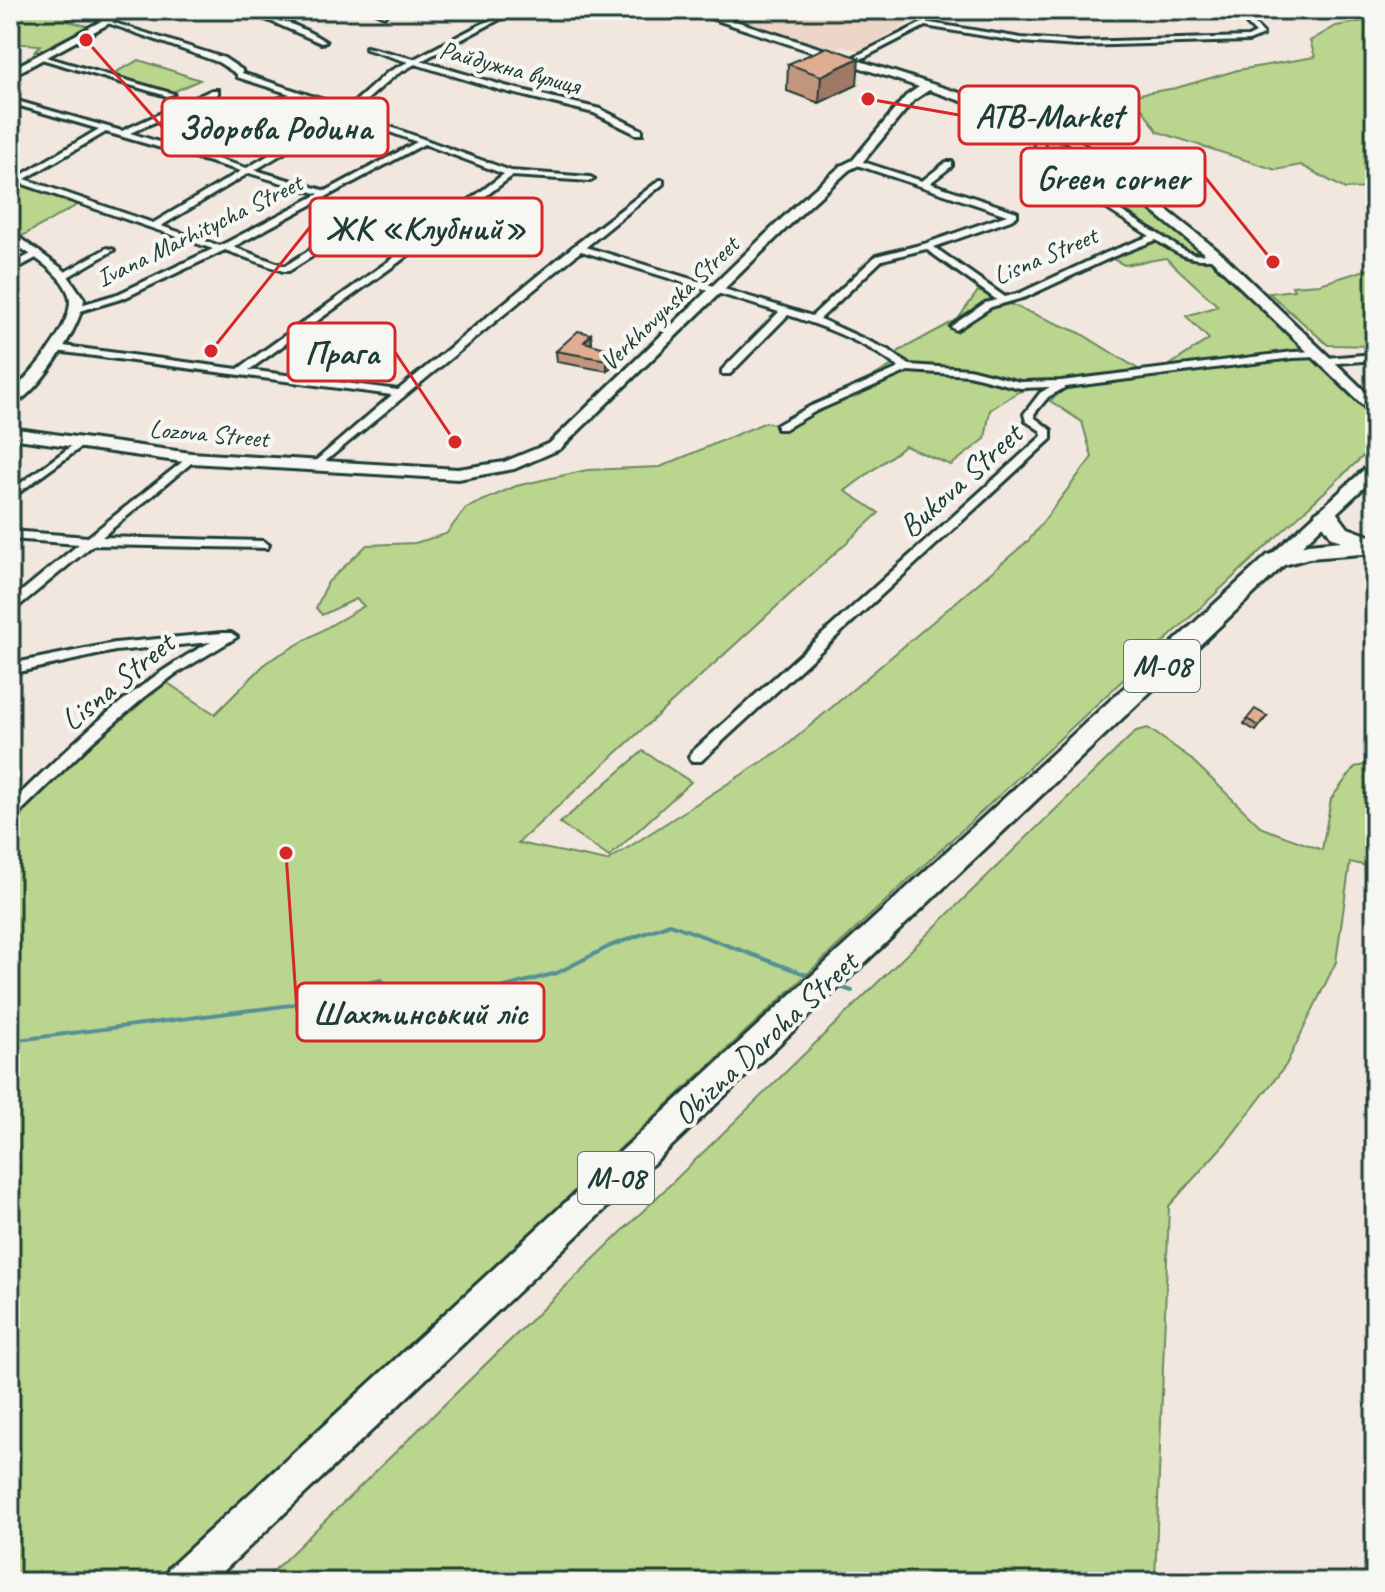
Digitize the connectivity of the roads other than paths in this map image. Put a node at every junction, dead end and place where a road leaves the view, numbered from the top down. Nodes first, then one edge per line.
1 (129, 10) edge
2 (237, 10) edge
3 (374, 10) edge
4 (514, 10) edge
5 (691, 10) edge
6 (1236, 10) edge
7 (384, 14) dead end
8 (107, 21) junction
9 (323, 42) dead end
10 (368, 48) dead end
11 (40, 57) junction
12 (415, 61) junction
13 (850, 61) junction
14 (10, 74) edge
15 (927, 86) junction
16 (215, 92) dead end
17 (170, 94) dead end
18 (296, 94) junction
19 (10, 101) edge
20 (348, 112) junction
21 (1042, 125) junction
22 (105, 129) junction
23 (639, 132) dead end
24 (122, 134) junction
25 (424, 141) junction
26 (169, 148) junction
27 (857, 162) junction
28 (949, 164) dead end
29 (247, 170) junction
30 (10, 173) edge
31 (510, 173) junction
32 (20, 179) junction
33 (590, 179) dead end
34 (660, 182) dead end
35 (925, 183) junction
36 (10, 185) edge
37 (325, 193) junction
38 (156, 225) junction
39 (10, 235) edge
40 (1156, 237) junction
41 (327, 243) dead end
42 (927, 246) junction
43 (578, 247) junction
44 (222, 248) junction
45 (110, 250) dead end
46 (37, 254) junction
47 (1216, 256) junction
48 (10, 269) edge
49 (63, 276) junction
50 (717, 291) junction
51 (1002, 299) junction
52 (77, 309) junction
53 (786, 311) junction
54 (814, 320) junction
55 (956, 327) dead end
56 (56, 348) junction
57 (1375, 357) edge
58 (1323, 358) junction
59 (906, 368) junction
60 (241, 371) junction
61 (726, 372) dead end
62 (1063, 384) junction
63 (1031, 386) junction
64 (400, 393) junction
65 (1044, 395) junction
66 (10, 402) edge
67 (1375, 409) edge
68 (781, 427) dead end
69 (10, 433) edge
70 (80, 443) junction
71 (191, 458) junction
72 (317, 465) junction
73 (1375, 468) edge
74 (404, 470) joint
75 (10, 496) edge
76 (1326, 513) junction
77 (10, 535) edge
78 (93, 541) junction
79 (263, 545) dead end
80 (1375, 545) edge
81 (1276, 560) junction
82 (10, 607) edge
83 (10, 669) edge
84 (696, 757) dead end
85 (10, 813) edge
86 (183, 1582) edge

1 - 8 street
2 - 9 street
3 - 7 street
4 - 12 street
5 - 13 street
6 - 13 street
8 - 11 street
8 - 18 street
10 - 12 street, Райдужна вулиця
11 - 14 street
11 - 17 street
12 - 20 street
12 - 23 street, Райдужна вулиця
13 - 15 street
15 - 21 street
15 - 27 street, Verkhovynska Street
16 - 24 street
18 - 20 street
18 - 26 street
19 - 22 street
20 - 25 street
20 - 29 street
21 - 40 street
21 - 47 street
22 - 24 street
22 - 32 street
24 - 26 street
25 - 31 street
25 - 37 street, Ivana Marhitycha Street
26 - 29 street
27 - 35 street
27 - 50 street, Verkhovynska Street
28 - 35 street
29 - 37 street
29 - 38 street
30 - 32 street
31 - 33 street
31 - 60 street
32 - 36 street
32 - 38 street
34 - 43 street
35 - 42 street
37 - 44 street, Ivana Marhitycha Street
38 - 44 street
39 - 46 street
40 - 47 street
40 - 51 street, Lisna Street
41 - 44 street
42 - 51 street
42 - 54 street
43 - 50 street
43 - 64 street
44 - 52 street, Ivana Marhitycha Street
45 - 49 street
46 - 48 street
46 - 49 street
47 - 58 street
49 - 52 street
50 - 53 street
50 - 74 street, Verkhovynska Street
51 - 55 street, Lisna Street
52 - 56 street
53 - 54 street
53 - 61 street
54 - 59 street
56 - 60 street
56 - 66 street
57 - 58 street, Bukova Street
58 - 62 street, Bukova Street
58 - 67 street
59 - 63 street
59 - 68 street
60 - 64 street
62 - 63 street
62 - 65 street, Bukova Street
63 - 65 street
64 - 72 street
65 - 84 street, Bukova Street
69 - 70 street, Lozova Street
70 - 71 street, Lozova Street
70 - 75 street
71 - 72 street, Lozova Street
71 - 78 street
72 - 74 street, Lozova Street
73 - 76 street, Obizna Doroha Street
76 - 80 highway
76 - 81 street, Obizna Doroha Street
77 - 78 street
78 - 79 street
78 - 82 street
80 - 81 highway, Obizna Doroha Street / М-08
81 - 86 highway, Obizna Doroha Street / М-08
83 - 85 street, Lisna Street

